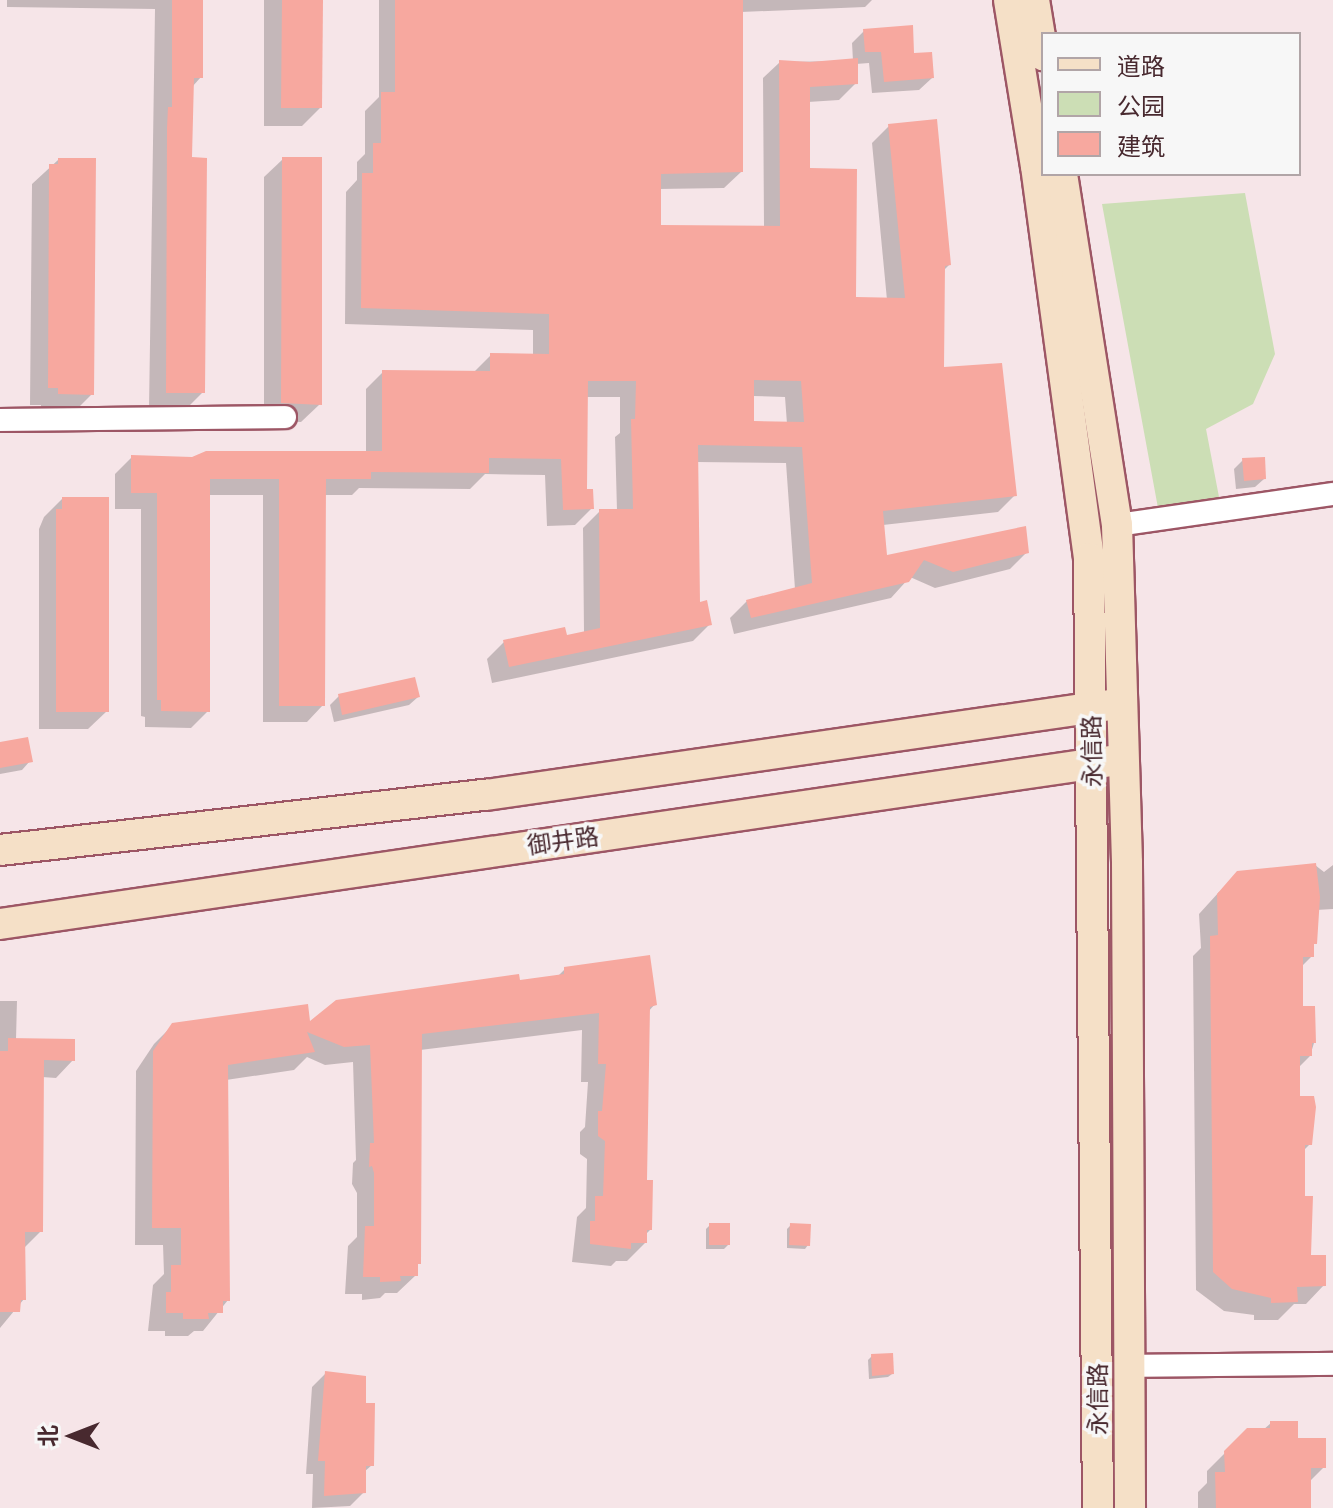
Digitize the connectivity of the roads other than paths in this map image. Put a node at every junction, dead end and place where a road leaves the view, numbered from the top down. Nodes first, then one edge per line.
1 (1009, 0) edge
2 (1034, 0) edge
3 (1041, 43) edge
4 (1062, 176) edge
5 (285, 417) dead end
6 (0, 420) edge
7 (1333, 494) edge
8 (1117, 525) junction
9 (1124, 703) junction
10 (1091, 708) junction
11 (1125, 759) junction
12 (1092, 764) junction
13 (0, 850) edge
14 (0, 924) edge
15 (1333, 1364) edge
16 (1128, 1366) junction
17 (1098, 1508) edge
18 (1130, 1508) edge

1 - 10 street, 永信路
2 - 3 street
4 - 8 street, 永信路
5 - 6 street
7 - 8 street
8 - 9 street, 永信路
9 - 10 street
9 - 11 street, 永信路
10 - 12 street, 永信路
10 - 13 street
11 - 12 street, 御井路
11 - 16 street, 永信路
12 - 14 street, 御井路
12 - 17 street, 永信路
15 - 16 street
16 - 18 street, 永信路

